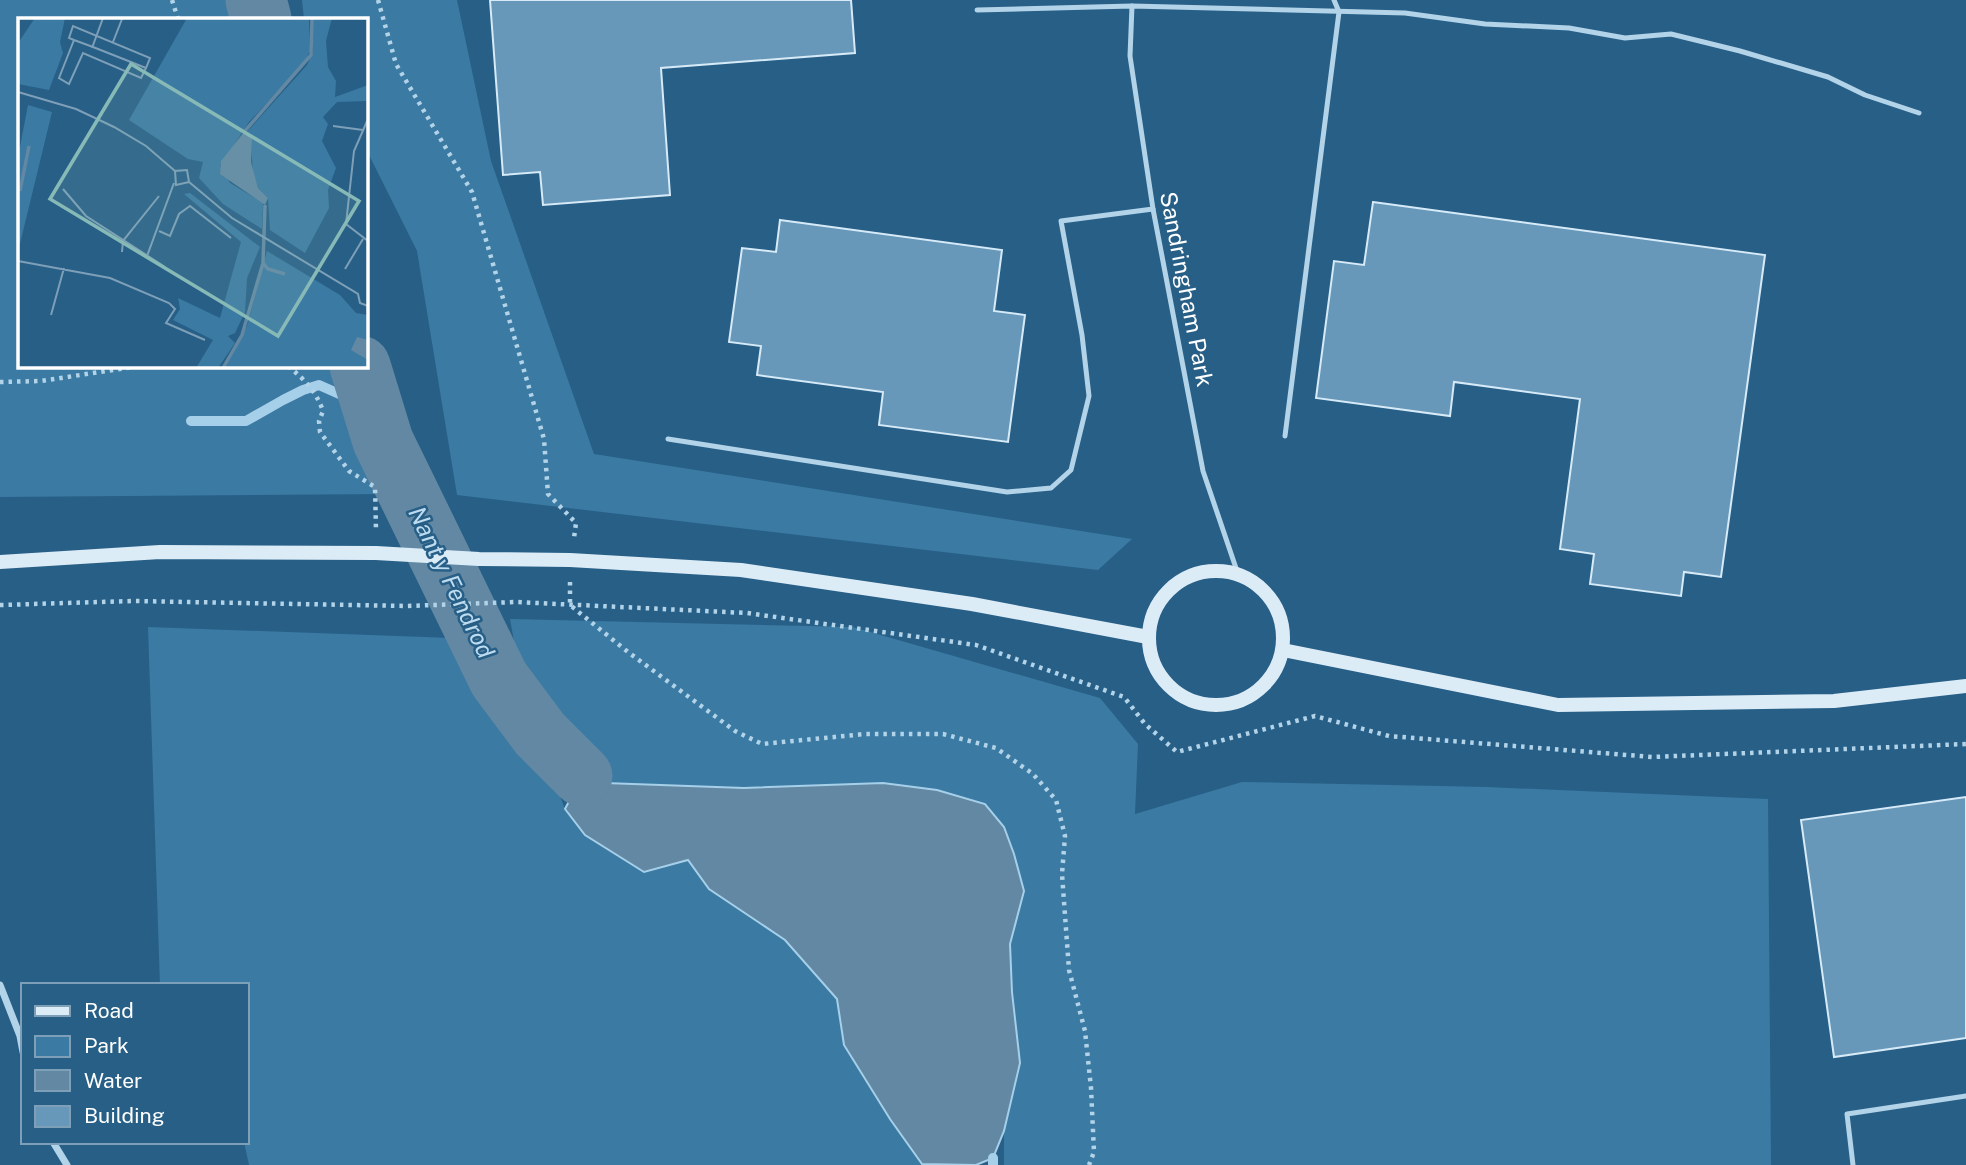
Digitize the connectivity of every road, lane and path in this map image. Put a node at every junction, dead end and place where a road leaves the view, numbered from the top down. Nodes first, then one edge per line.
1 (172, 0) edge
2 (378, 0) edge
3 (1334, 0) edge
4 (1132, 6) junction
5 (977, 10) dead end
6 (1339, 12) junction
7 (178, 18) edge
8 (1919, 113) dead end
9 (1153, 209) junction
10 (126, 368) edge
11 (290, 368) edge
12 (0, 383) edge
13 (1285, 436) dead end
14 (668, 439) dead end
15 (376, 553) junction
16 (570, 560) junction
17 (0, 562) edge
18 (1238, 574) junction
19 (0, 605) edge
20 (570, 605) junction
21 (1148, 638) junction
22 (1283, 650) junction
23 (1966, 686) edge
24 (1966, 744) edge
25 (0, 985) edge
26 (21, 1041) edge
27 (1966, 1096) edge
28 (54, 1144) edge
29 (67, 1165) edge
30 (1089, 1165) edge
31 (1853, 1165) edge

1 - 7 path
2 - 16 path
3 - 6 lane
4 - 5 lane
4 - 6 lane
4 - 9 lane, Sandringham Park
6 - 8 lane
6 - 13 lane
9 - 14 lane
9 - 18 lane, Sandringham Park
10 - 12 path
11 - 15 path
15 - 16 main road
15 - 17 main road
16 - 20 path
16 - 21 main road
18 - 21 main road
18 - 22 main road
19 - 20 path
20 - 24 path
20 - 30 path
21 - 22 main road
22 - 23 main road
25 - 26 street
27 - 31 lane
28 - 29 street

